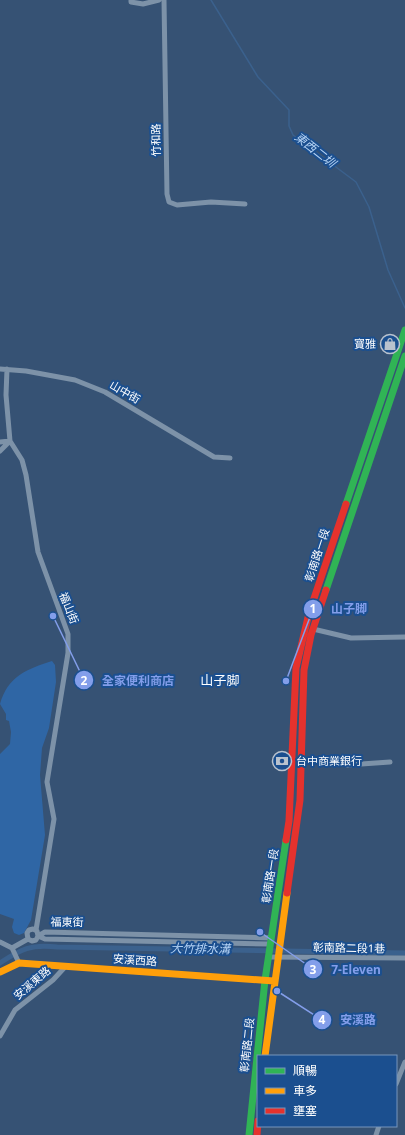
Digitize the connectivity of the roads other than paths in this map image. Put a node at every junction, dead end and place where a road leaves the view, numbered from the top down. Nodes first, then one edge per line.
1 (131, 0) edge
2 (159, 0) edge
3 (164, 0) edge
4 (245, 204) dead end
5 (405, 330) edge
6 (405, 356) edge
7 (0, 369) edge
8 (7, 369) junction
9 (0, 387) edge
10 (6, 387) junction
11 (10, 441) junction
12 (0, 442) edge
13 (0, 451) edge
14 (230, 458) dead end
15 (313, 629) junction
16 (405, 637) edge
17 (390, 762) dead end
18 (347, 765) dead end
19 (36, 930) junction
20 (154, 935) junction
21 (38, 936) junction
22 (193, 936) junction
23 (225, 937) junction
24 (244, 937) junction
25 (28, 939) junction
26 (153, 941) junction
27 (271, 941) junction
28 (0, 942) edge
29 (193, 942) junction
30 (279, 942) junction
31 (226, 943) junction
32 (244, 943) junction
33 (12, 948) junction
34 (268, 957) junction
35 (277, 957) junction
36 (405, 958) edge
37 (19, 963) junction
38 (65, 967) junction
39 (0, 972) edge
40 (265, 980) junction
41 (274, 981) junction
42 (0, 1036) edge
43 (258, 1055) edge
44 (264, 1055) edge
45 (405, 1062) edge
46 (257, 1063) edge
47 (397, 1082) edge
48 (250, 1135) edge

1 - 2 street
3 - 4 street, 竹和路
5 - 27 main road, 彰南路一段
6 - 15 main road, 彰南路一段
7 - 8 street, 山中街
8 - 10 street, 福山街
8 - 14 street, 山中街
9 - 10 street
10 - 11 street, 福山街
11 - 12 street
11 - 13 street
11 - 19 street, 福山街
15 - 16 street
15 - 30 main road, 彰南路一段
17 - 18 street
19 - 21 street, 福山街
19 - 25 street
20 - 21 street, 福東街
20 - 22 street, 福東街
20 - 26 street
21 - 25 street
21 - 26 street, 福東街
22 - 23 street, 福東街
22 - 29 street
23 - 24 street, 福東街
23 - 31 street
24 - 27 street, 福東街
24 - 32 street
25 - 33 street
26 - 29 street, 福東街
27 - 30 main road
27 - 32 street, 福東街
27 - 34 main road, 彰南路一段
28 - 33 street
29 - 31 street, 福東街
30 - 35 main road, 彰南路一段
31 - 32 street, 福東街
33 - 37 street
34 - 35 street, 彰南路二段1巷
34 - 40 main road, 彰南路二段
35 - 36 street, 彰南路二段1巷
35 - 41 main road, 彰南路二段
37 - 38 main road, 安溪西路
37 - 39 main road
38 - 40 main road, 安溪西路
38 - 42 street, 安溪東路
40 - 41 main road, 安溪西路
40 - 43 main road, 彰南路二段
41 - 44 main road, 彰南路二段
45 - 47 street
46 - 48 main road, 彰南路二段

